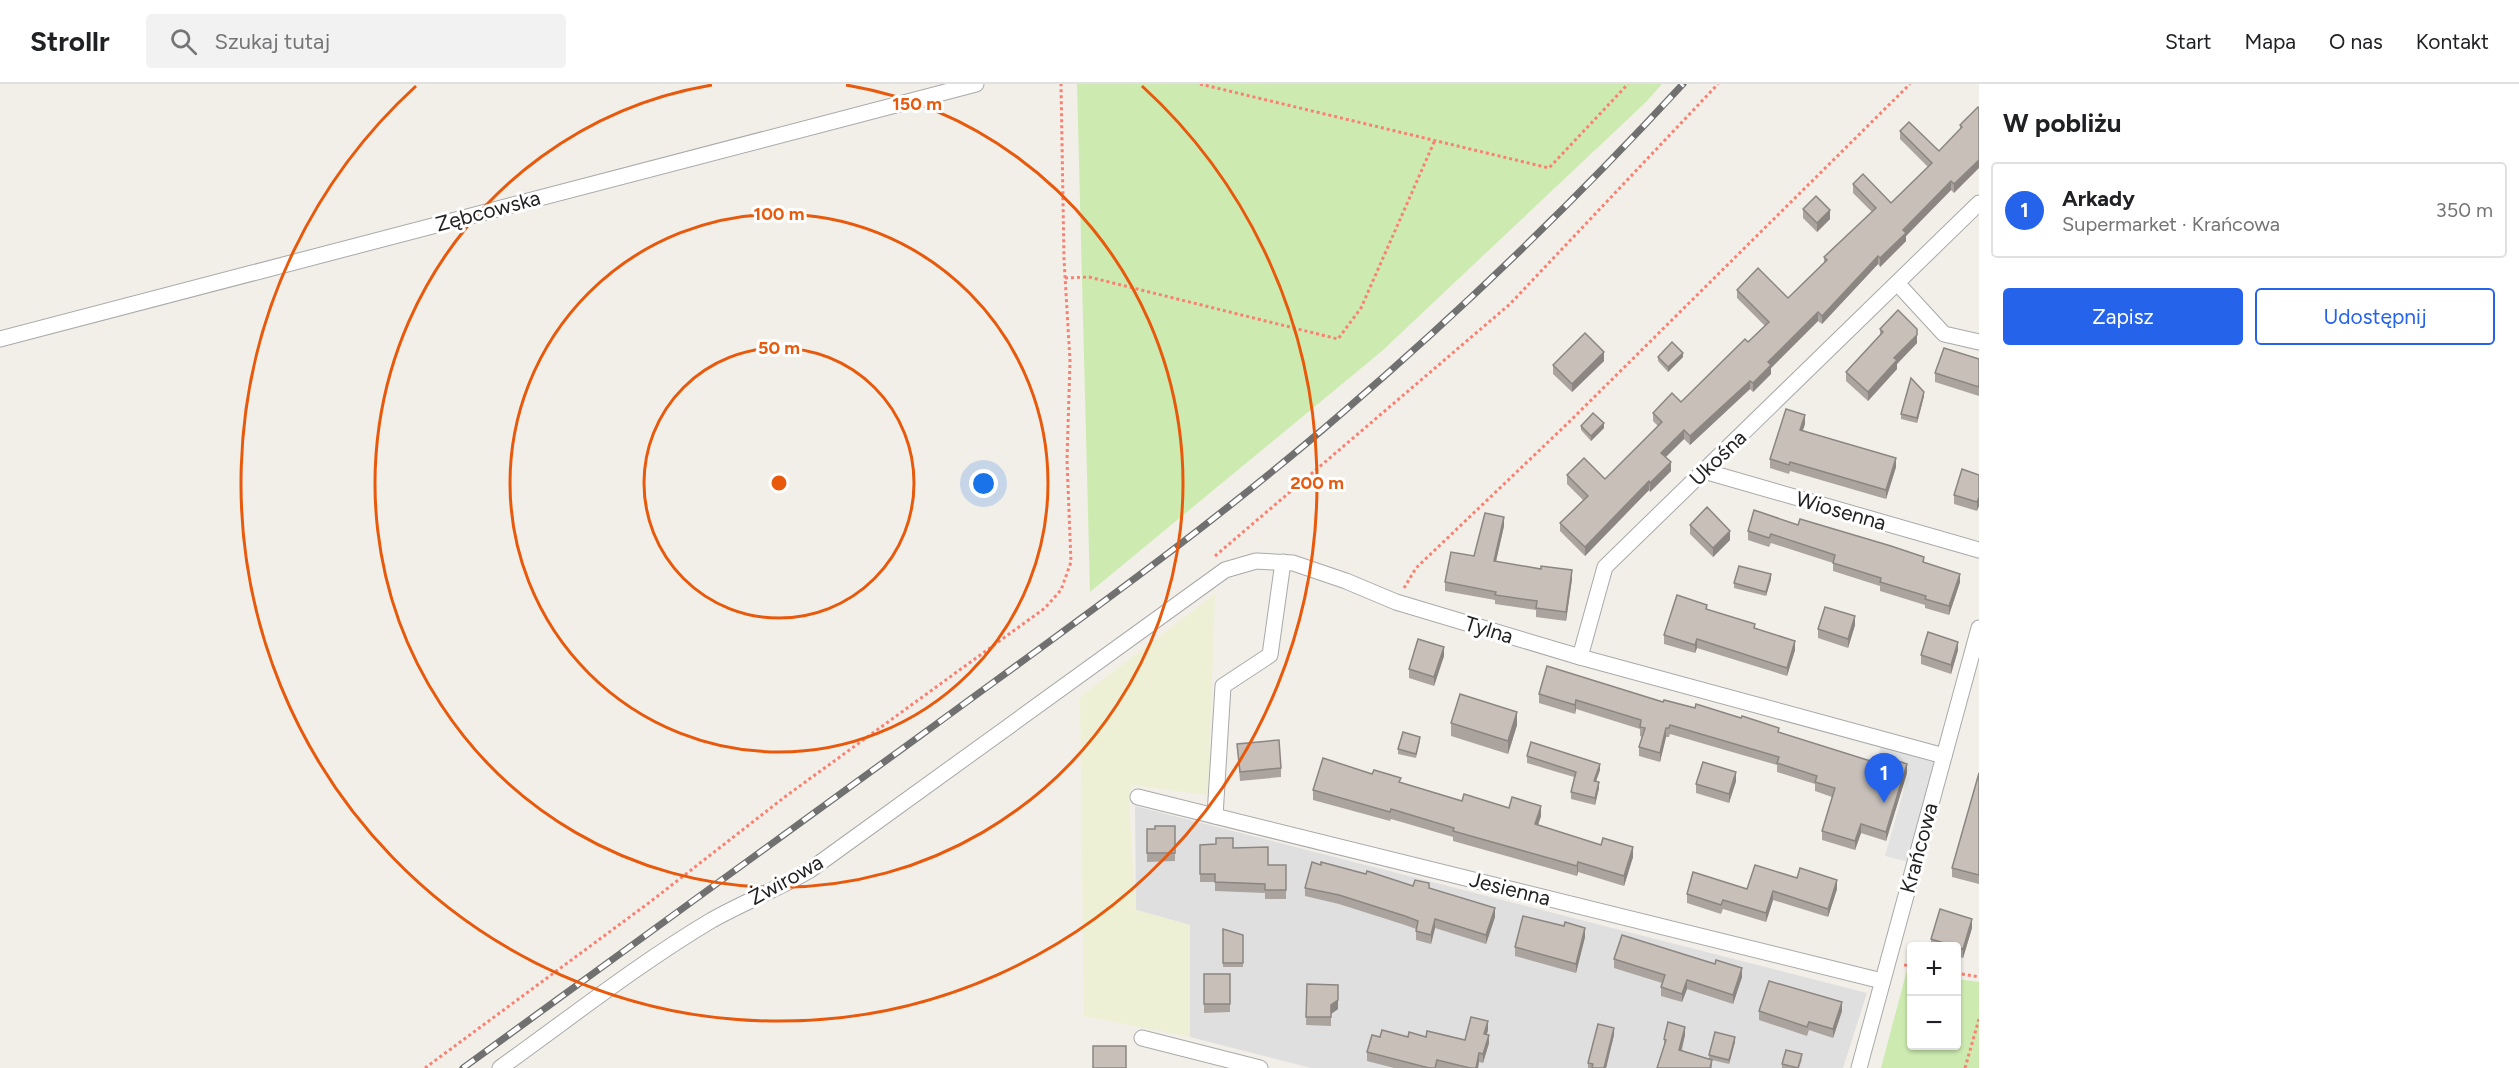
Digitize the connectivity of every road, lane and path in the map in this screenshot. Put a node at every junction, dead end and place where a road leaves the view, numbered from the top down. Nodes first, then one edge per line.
1 (976, 84) edge
2 (1061, 84) edge
3 (1200, 84) edge
4 (1628, 84) edge
5 (1718, 84) edge
6 (1910, 84) edge
7 (1435, 140) junction
8 (1979, 203) edge
9 (1065, 278) junction
10 (1897, 283) junction
11 (0, 339) edge
12 (1979, 342) edge
13 (1704, 471) junction
14 (1979, 550) edge
15 (1283, 562) junction
16 (1207, 583) junction
17 (1396, 602) junction
18 (1979, 628) edge
19 (1580, 657) junction
20 (1066, 684) joint
21 (1944, 756) junction
22 (1138, 797) dead end
23 (1215, 816) junction
24 (1961, 974) edge
25 (1979, 977) edge
26 (1882, 981) junction
27 (1979, 1019) edge
28 (1142, 1038) dead end
29 (425, 1068) edge
30 (500, 1068) edge
31 (1260, 1068) edge
32 (1859, 1068) edge
33 (1965, 1068) edge

1 - 11 street, Zębcowska
2 - 9 path
3 - 7 path
4 - 7 path
5 - 16 path
6 - 17 path
7 - 9 path
8 - 10 street, Ukośna
9 - 29 path
10 - 12 street
10 - 13 street, Ukośna
13 - 14 street, Wiosenna
13 - 19 street, Ukośna
15 - 16 street, Tylna
15 - 17 street, Tylna
15 - 23 street
16 - 20 street, Tylna
17 - 19 street, Tylna
18 - 21 street, Krańcowa
19 - 21 street, Tylna
20 - 30 street, Żwirowa
21 - 26 street, Krańcowa
22 - 23 street, Jesienna
23 - 26 street, Jesienna
24 - 25 path
26 - 32 street, Krańcowa
27 - 33 path
28 - 31 street

